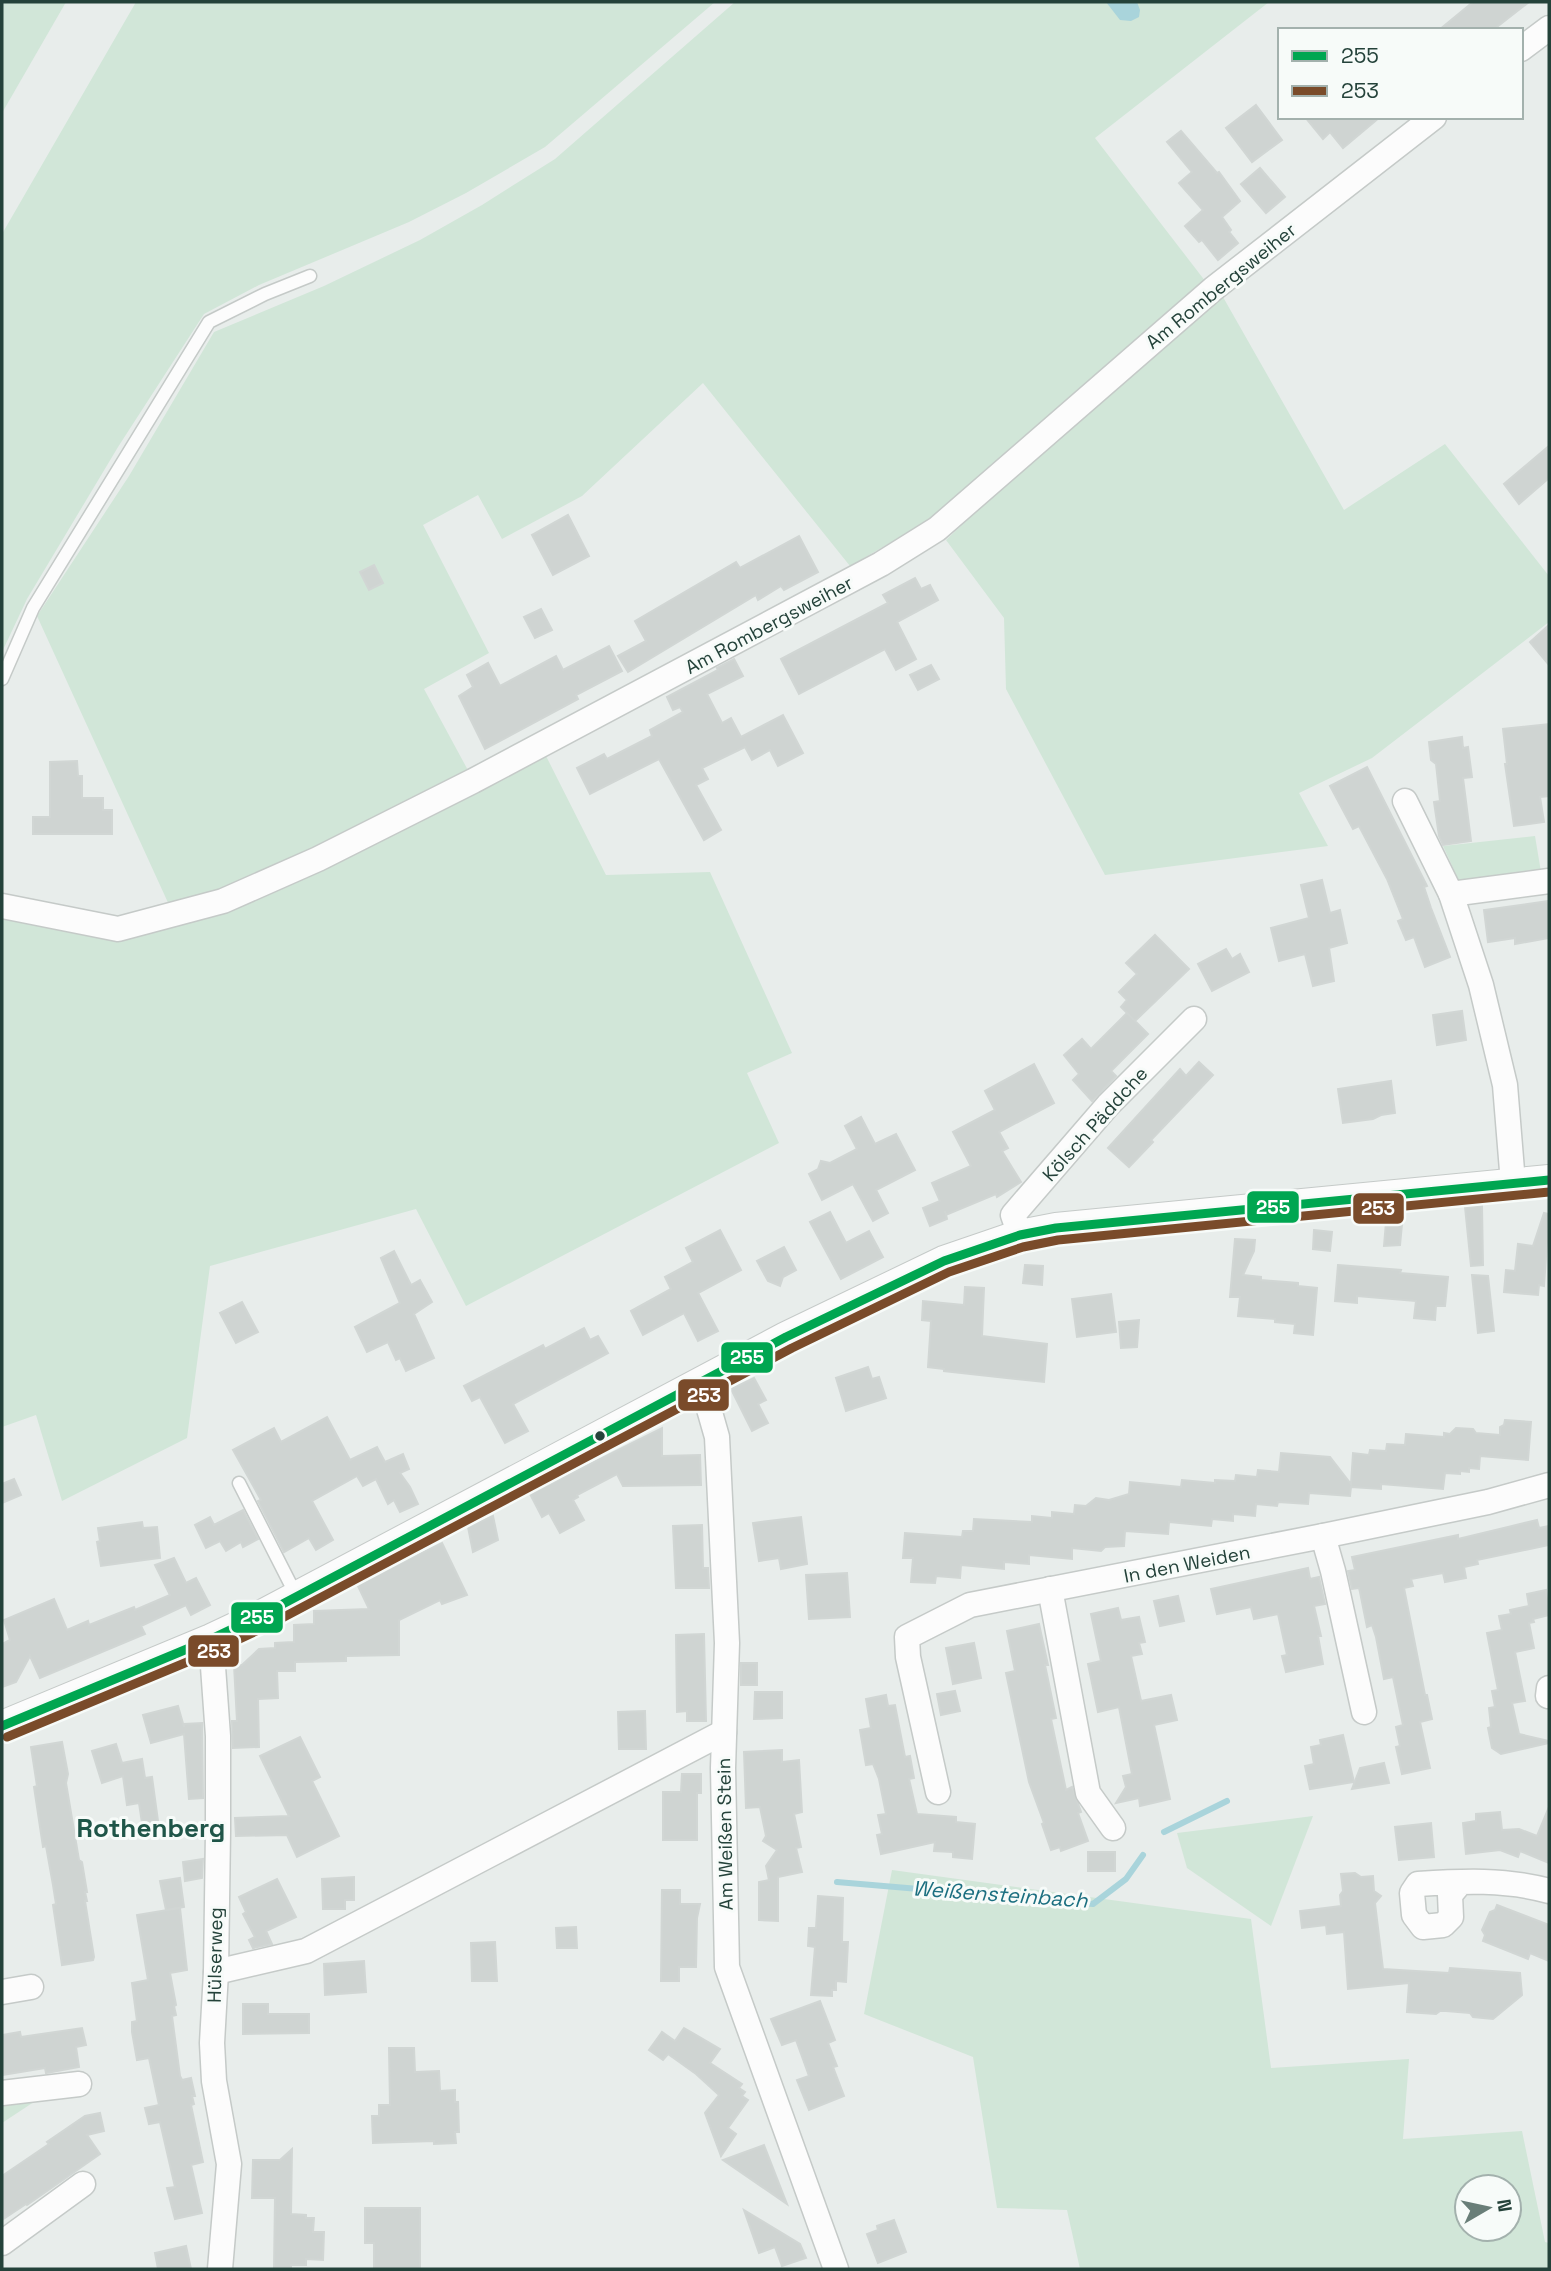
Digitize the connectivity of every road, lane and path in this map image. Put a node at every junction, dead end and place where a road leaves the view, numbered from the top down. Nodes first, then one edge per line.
1 (1549, 27) edge
2 (1523, 47) edge
3 (1431, 119) edge
4 (310, 276) dead end
5 (2, 679) edge
6 (1405, 801) dead end
7 (1549, 881) edge
8 (1451, 894) junction
9 (2, 906) edge
10 (1194, 1019) dead end
11 (1549, 1180) edge
12 (1513, 1183) junction
13 (1020, 1235) junction
14 (701, 1381) junction
15 (239, 1483) dead end
16 (1549, 1485) edge
17 (1323, 1536) junction
18 (1050, 1589) junction
19 (297, 1597) junction
20 (211, 1639) junction
21 (1364, 1712) dead end
22 (2, 1726) edge
23 (724, 1731) junction
24 (938, 1792) dead end
25 (1113, 1828) dead end
26 (1460, 1883) dead end
27 (1549, 1891) edge
28 (216, 1972) junction
29 (31, 1987) dead end
30 (2, 1992) edge
31 (79, 2084) dead end
32 (2, 2093) edge
33 (83, 2183) dead end
34 (2, 2243) edge
35 (220, 2269) edge
36 (836, 2269) edge

1 - 2 street
3 - 9 street, Am Rombergsweiher
4 - 5 lane
6 - 8 street
7 - 8 street
8 - 12 street
10 - 13 street, Kölsch Päddche
11 - 12 street
12 - 13 street
13 - 14 street
14 - 19 street
14 - 23 street, Am Weißen Stein
15 - 19 lane
16 - 17 street, In den Weiden
17 - 18 street, In den Weiden
17 - 21 street
18 - 24 street, In den Weiden
18 - 25 street
19 - 20 street
20 - 22 street
20 - 28 street, Hülserweg
23 - 28 street
23 - 36 street, Am Weißen Stein
26 - 27 street
28 - 35 street, Hülserweg
29 - 30 street
31 - 32 street
33 - 34 street

